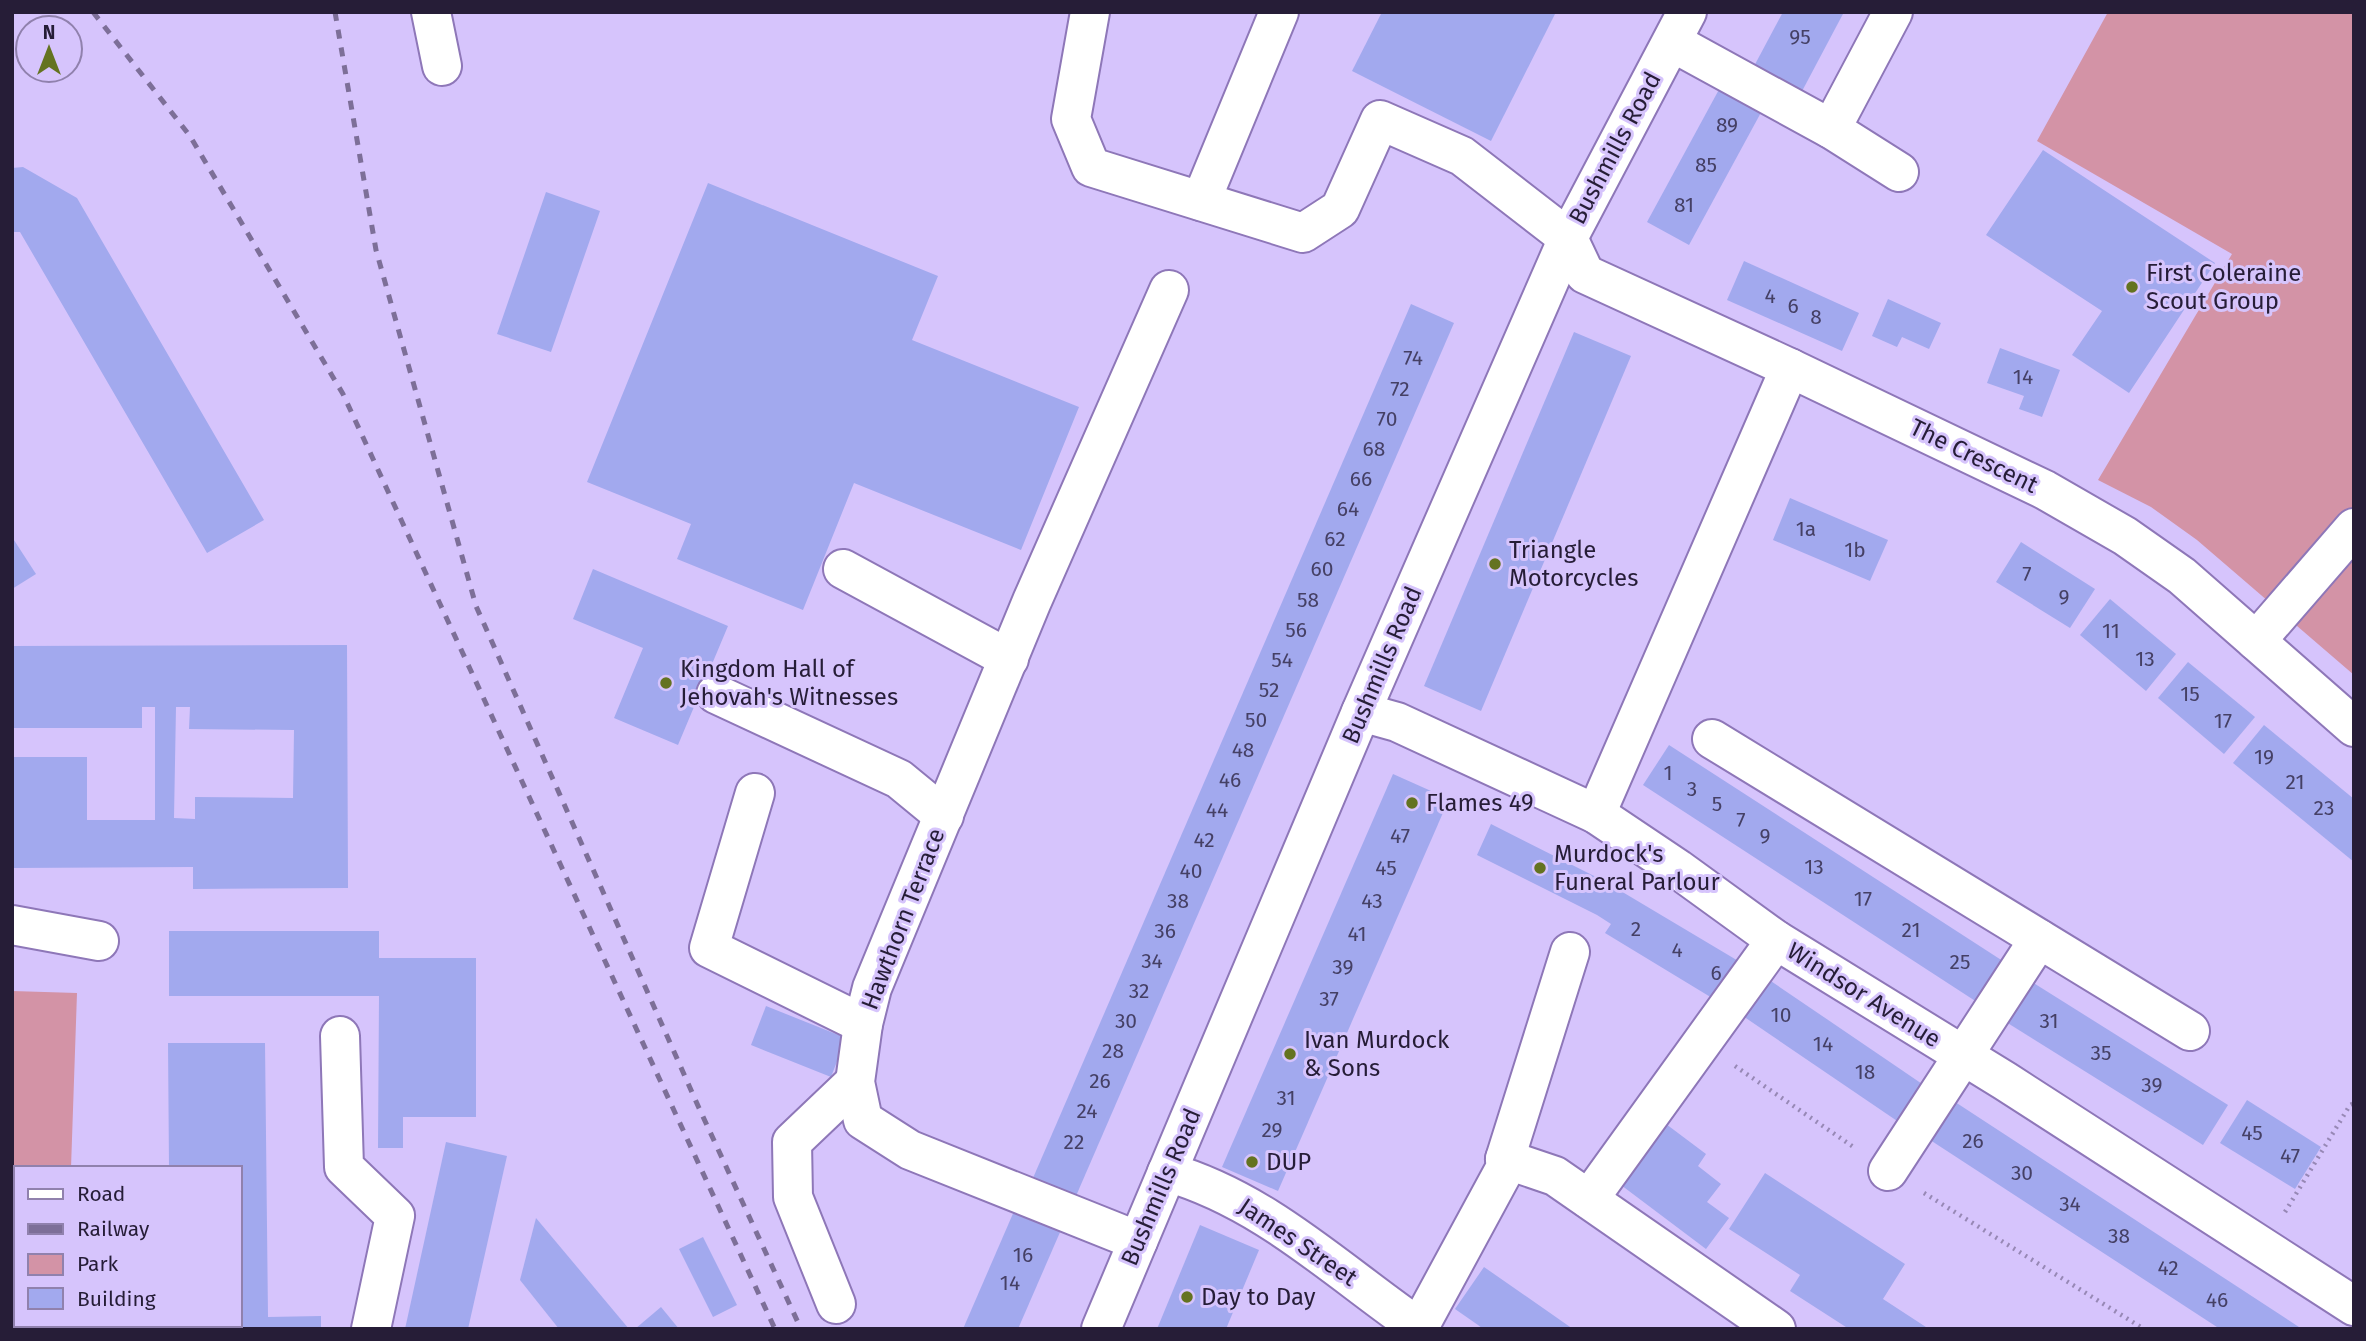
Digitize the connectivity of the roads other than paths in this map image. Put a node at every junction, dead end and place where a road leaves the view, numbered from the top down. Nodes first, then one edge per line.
1 (431, 12) edge
2 (1090, 12) edge
3 (1279, 12) edge
4 (1893, 12) edge
5 (1679, 27) edge
6 (442, 66) dead end
7 (1831, 129) junction
8 (1899, 172) dead end
9 (1201, 201) junction
10 (1568, 238) junction
11 (1169, 290) dead end
12 (1790, 368) junction
13 (2354, 528) edge
14 (843, 569) dead end
15 (2256, 641) junction
16 (1009, 659) junction
17 (716, 694) dead end
18 (1361, 712) junction
19 (2354, 727) edge
20 (1712, 739) dead end
21 (755, 793) dead end
22 (1596, 814) junction
23 (944, 816) junction
24 (12, 925) edge
25 (2039, 939) junction
26 (1776, 940) junction
27 (99, 941) dead end
28 (1570, 952) dead end
29 (863, 1024) junction
30 (2190, 1031) dead end
31 (340, 1036) dead end
32 (1962, 1056) junction
33 (855, 1082) junction
34 (1505, 1159) junction
35 (1888, 1171) dead end
36 (1167, 1172) junction
37 (1589, 1199) junction
38 (1138, 1241) junction
39 (836, 1304) dead end
40 (2349, 1314) edge
41 (1419, 1328) edge
42 (372, 1329) edge
43 (1101, 1329) edge
44 (1776, 1329) edge

1 - 6 street
2 - 9 street
3 - 9 street
4 - 7 street
5 - 7 street
5 - 10 street, Bushmills Road
7 - 8 street
9 - 10 street
10 - 12 street, The Crescent
10 - 18 street, Bushmills Road
11 - 16 street, Hawthorn Terrace
12 - 15 street, The Crescent
12 - 22 street
13 - 15 street
14 - 16 street
15 - 19 street, The Crescent
16 - 23 street, Hawthorn Terrace
17 - 23 street
18 - 22 street, Windsor Avenue
18 - 36 street, Bushmills Road
20 - 25 street
21 - 29 street
22 - 26 street, Windsor Avenue
23 - 29 street, Hawthorn Terrace
24 - 27 street
25 - 30 street
25 - 32 street
26 - 32 street, Windsor Avenue
26 - 37 street
28 - 34 street
29 - 33 street, Hawthorn Terrace
31 - 42 street
32 - 35 street
32 - 40 street, Windsor Avenue
33 - 38 street, Hawthorn Terrace
33 - 39 street
34 - 37 street
34 - 41 street
36 - 38 street, Bushmills Road
36 - 41 street, James Street
37 - 44 street
38 - 43 street, Bushmills Road

